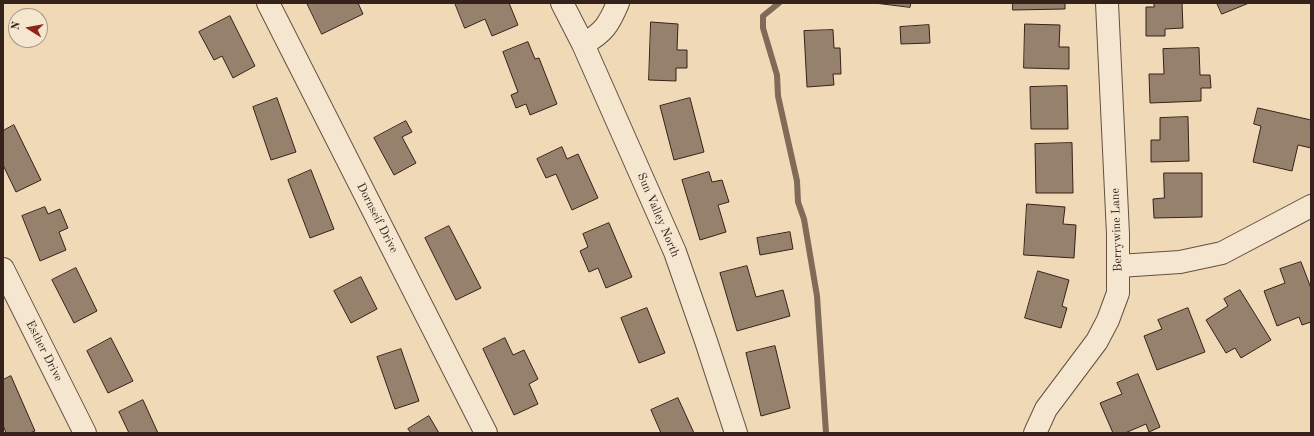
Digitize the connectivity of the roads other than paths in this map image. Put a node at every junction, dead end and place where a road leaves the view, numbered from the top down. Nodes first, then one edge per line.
1 (268, 3) edge
2 (562, 3) edge
3 (618, 3) edge
4 (1107, 3) edge
5 (583, 44) junction
6 (1311, 206) edge
7 (1119, 266) junction
8 (3, 269) edge
9 (85, 433) edge
10 (486, 433) edge
11 (736, 433) edge
12 (1036, 433) edge

1 - 10 street, Dornseif Drive
2 - 5 street, Sun Valley North
3 - 5 street
4 - 7 street, Berrywine Lane
5 - 11 street, Sun Valley North
6 - 7 street
7 - 12 street, Berrywine Lane
8 - 9 street, Esther Drive

